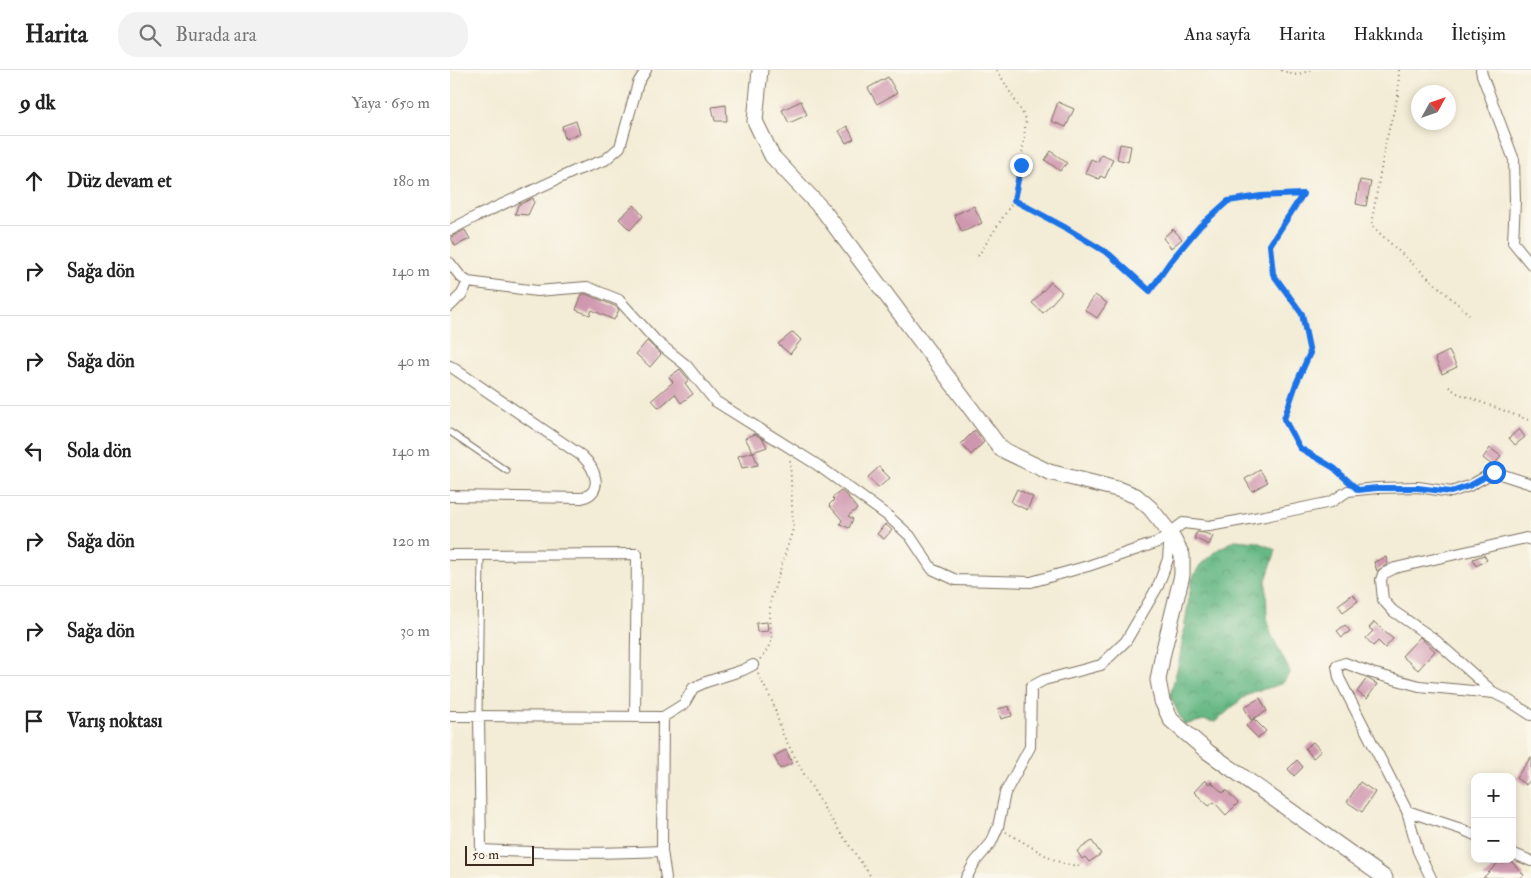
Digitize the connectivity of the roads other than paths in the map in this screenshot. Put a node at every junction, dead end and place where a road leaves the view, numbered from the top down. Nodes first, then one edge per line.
1 (646, 70) edge
2 (760, 70) edge
3 (1481, 70) edge
4 (450, 230) edge
5 (450, 263) edge
6 (1531, 264) edge
7 (468, 282) junction
8 (450, 306) edge
9 (450, 366) edge
10 (450, 432) edge
11 (507, 471) dead end
12 (1531, 484) edge
13 (450, 496) edge
14 (1170, 533) junction
15 (1531, 540) edge
16 (450, 555) edge
17 (481, 555) junction
18 (753, 664) road end
19 (1494, 693) junction
20 (1531, 715) edge
21 (450, 716) edge
22 (479, 716) junction
23 (636, 716) junction
24 (663, 717) junction
25 (1407, 811) junction
26 (1471, 833) edge
27 (662, 850) junction
28 (1516, 855) edge
29 (1531, 862) edge
30 (1383, 877) edge
31 (666, 878) edge
32 (966, 878) edge
33 (1431, 878) edge

1 - 4 street
2 - 14 street
3 - 6 street
5 - 7 street
7 - 8 street
7 - 14 street
9 - 13 street
10 - 11 lane
12 - 14 street
14 - 30 street
14 - 32 street
15 - 19 street
16 - 17 street
17 - 22 lane
17 - 23 street
18 - 24 street
19 - 20 street
19 - 25 street
21 - 22 street
22 - 23 street
22 - 27 street
23 - 24 street
24 - 27 street
25 - 26 street
25 - 33 street
27 - 31 street
28 - 29 street

